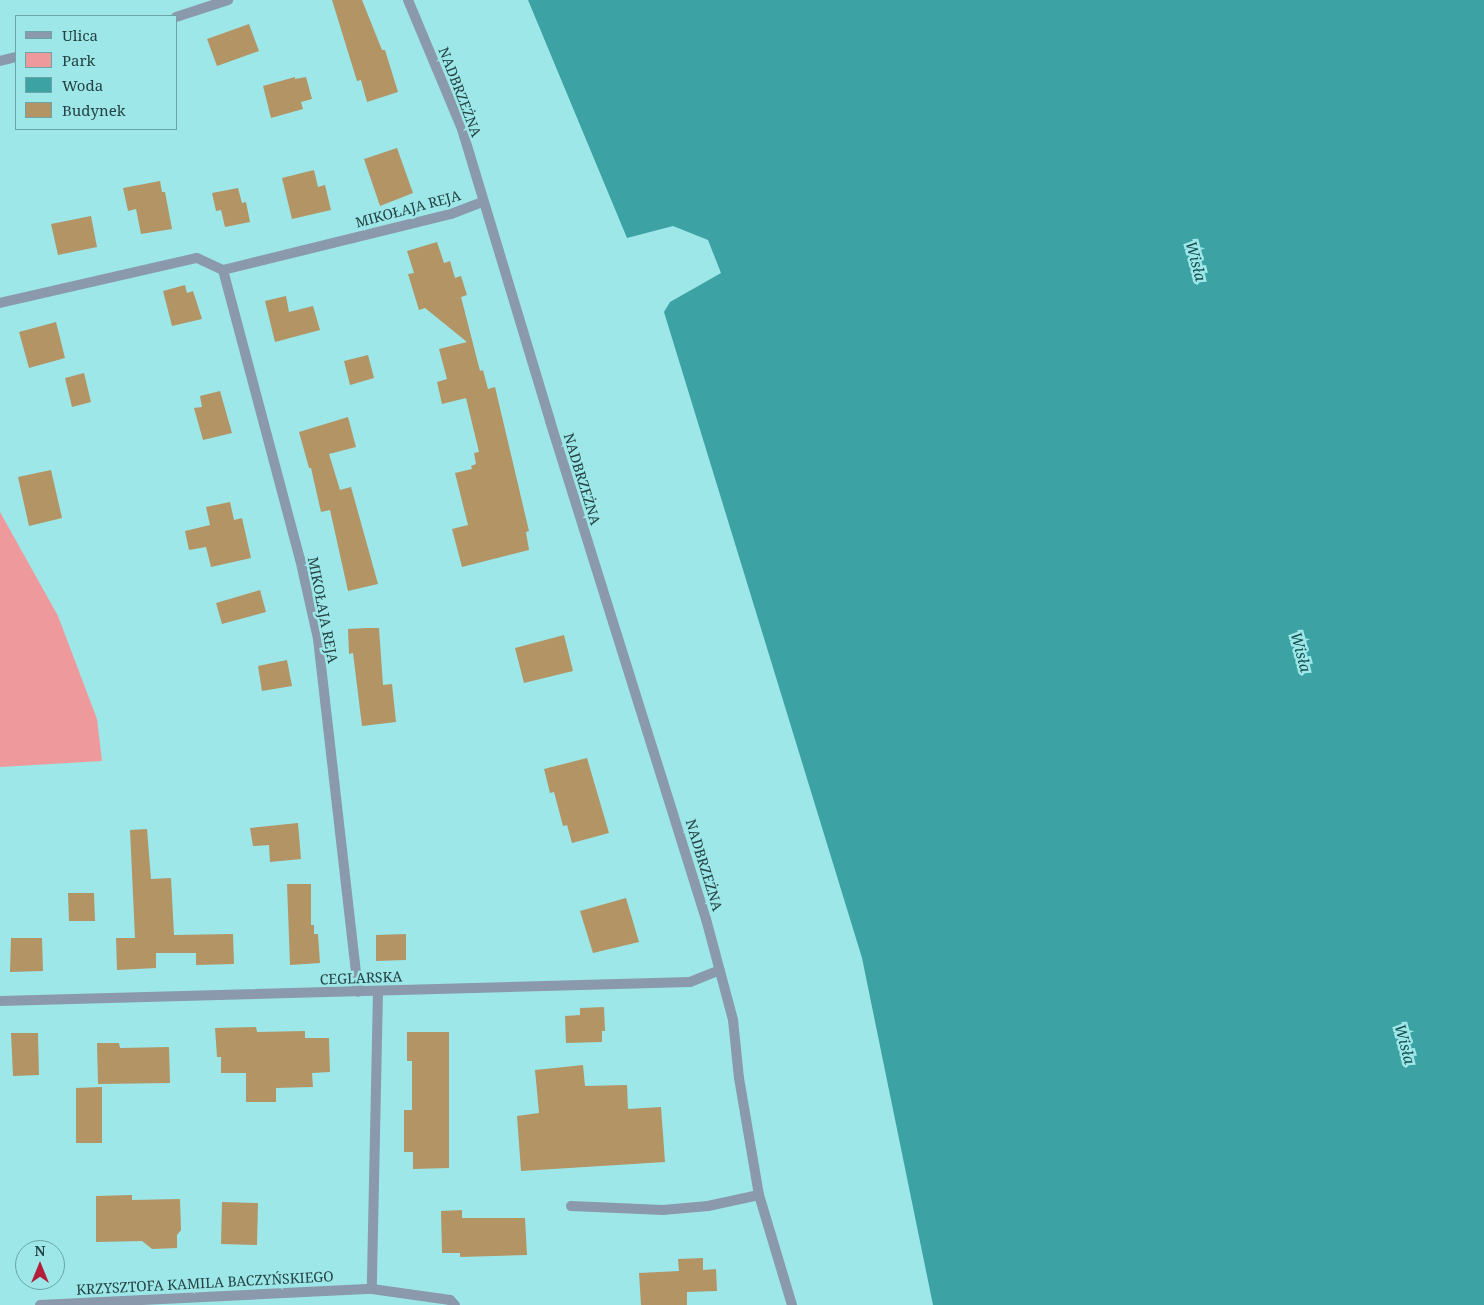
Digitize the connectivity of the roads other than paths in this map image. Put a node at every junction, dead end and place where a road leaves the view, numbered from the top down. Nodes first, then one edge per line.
1 (228, 0) edge
2 (408, 0) edge
3 (178, 16) edge
4 (15, 57) edge
5 (0, 62) edge
6 (483, 202) junction
7 (223, 270) junction
8 (0, 303) edge
9 (720, 970) junction
10 (378, 991) junction
11 (358, 992) junction
12 (0, 1001) edge
13 (759, 1195) junction
14 (571, 1206) dead end
15 (372, 1289) junction
16 (40, 1305) edge
17 (455, 1305) edge
18 (792, 1305) edge

1 - 3 street
2 - 6 street, NADBRZEŻNA
4 - 5 street
6 - 7 street, MIKOŁAJA REJA
6 - 9 street, NADBRZEŻNA
7 - 8 street
7 - 11 street, MIKOŁAJA REJA
9 - 10 street, CEGLARSKA
9 - 13 street, NADBRZEŻNA
10 - 11 street, CEGLARSKA
10 - 15 street
11 - 12 street, CEGLARSKA
13 - 14 street
13 - 18 street, NADBRZEŻNA
15 - 16 street, KRZYSZTOFA KAMILA BACZYŃSKIEGO
15 - 17 street, KRZYSZTOFA KAMILA BACZYŃSKIEGO

